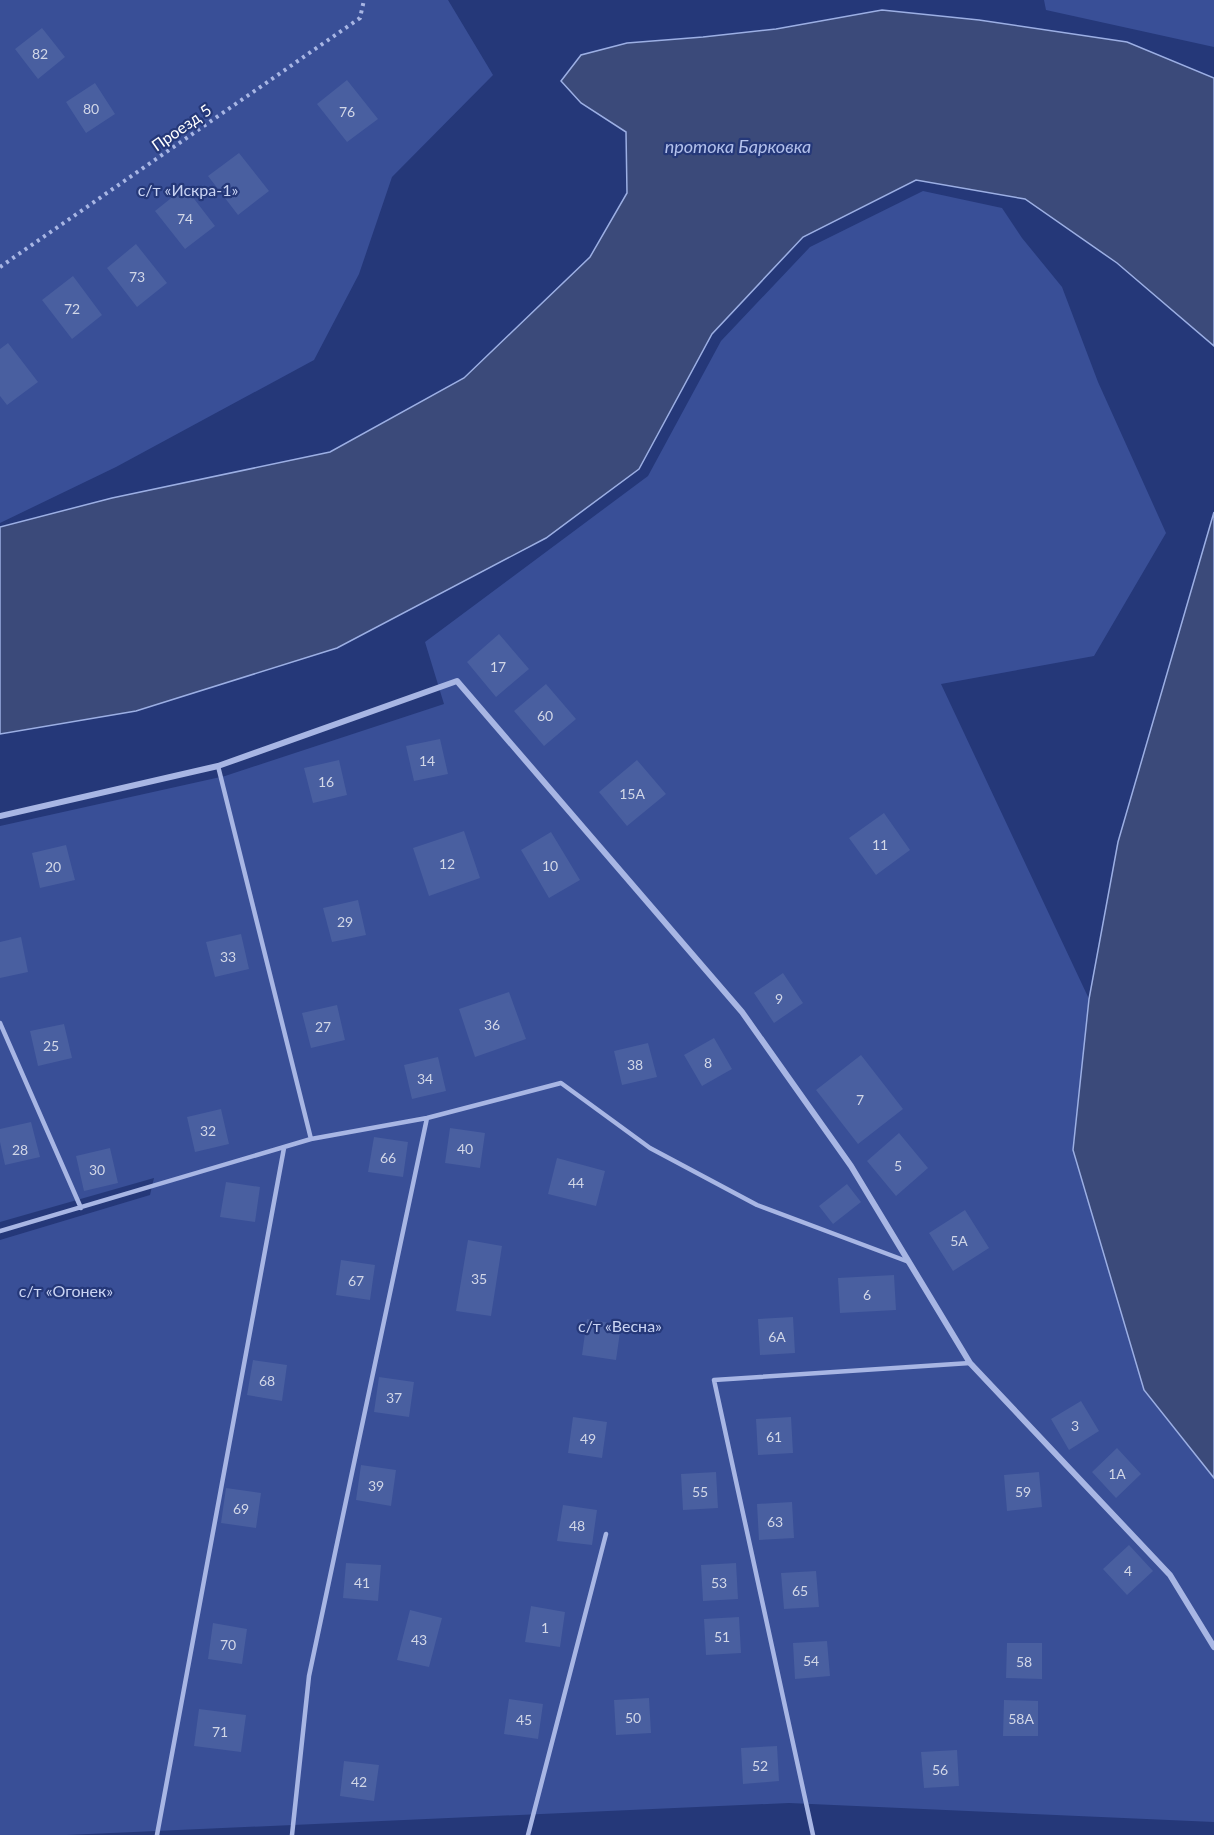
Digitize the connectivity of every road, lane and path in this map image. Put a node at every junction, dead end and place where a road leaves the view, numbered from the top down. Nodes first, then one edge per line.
1 (364, 0) edge
2 (0, 267) edge
3 (218, 766) junction
4 (0, 816) edge
5 (0, 1023) edge
6 (427, 1118) junction
7 (311, 1139) junction
8 (284, 1148) junction
9 (81, 1208) junction
10 (0, 1231) edge
11 (909, 1262) junction
12 (970, 1364) junction
13 (606, 1534) dead end
14 (1214, 1647) edge
15 (157, 1835) edge
16 (292, 1835) edge
17 (528, 1835) edge
18 (813, 1835) edge

1 - 2 path, Проезд 5
3 - 4 street
3 - 7 lane
3 - 11 street
5 - 9 lane
6 - 7 lane
6 - 11 lane
6 - 16 lane
7 - 8 lane
8 - 9 lane
8 - 15 lane
9 - 10 lane
11 - 12 street
12 - 14 street
12 - 18 lane
13 - 17 lane

